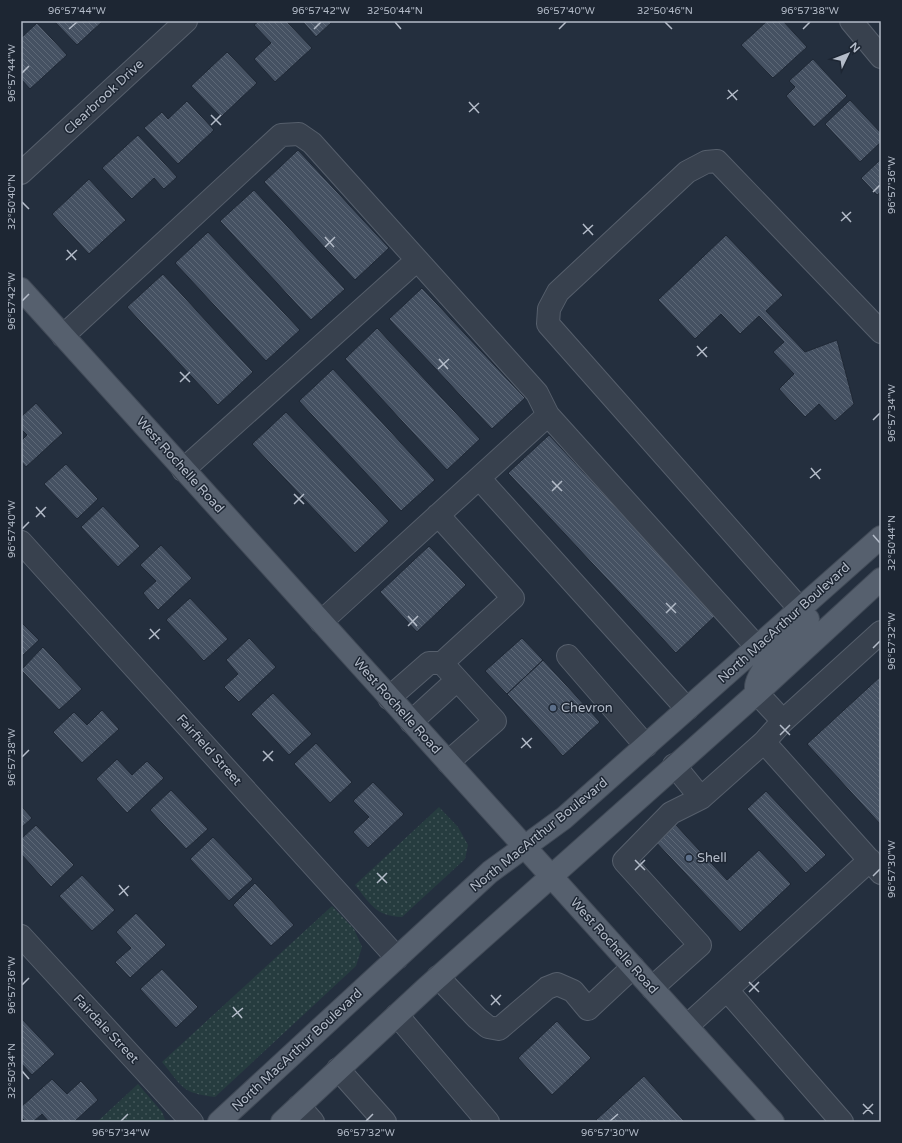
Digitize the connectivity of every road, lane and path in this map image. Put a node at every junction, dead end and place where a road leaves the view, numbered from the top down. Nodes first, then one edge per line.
1 (186, 21) edge
2 (851, 21) edge
3 (881, 57) edge
4 (21, 173) edge
5 (417, 260) junction
6 (21, 289) edge
7 (881, 332) edge
8 (63, 336) junction
9 (548, 415) junction
10 (183, 470) junction
11 (479, 478) junction
12 (438, 515) junction
13 (879, 541) edge
14 (21, 542) edge
15 (836, 577) junction
16 (881, 579) edge
17 (800, 609) junction
18 (321, 622) junction
19 (881, 632) edge
20 (757, 648) junction
21 (568, 656) dead end
22 (442, 663) junction
23 (458, 680) junction
24 (757, 693) junction
25 (389, 698) junction
26 (688, 709) junction
27 (783, 721) junction
28 (411, 722) junction
29 (764, 742) junction
30 (646, 746) junction
31 (448, 762) junction
32 (674, 765) junction
33 (701, 798) junction
34 (525, 847) junction
35 (875, 866) edge
36 (551, 876) junction
37 (21, 936) edge
38 (397, 958) junction
39 (633, 967) junction
40 (438, 977) junction
41 (652, 988) junction
42 (727, 990) junction
43 (397, 1015) junction
44 (687, 1026) junction
45 (338, 1069) junction
46 (299, 1106) junction
47 (192, 1122) edge
48 (219, 1122) edge
49 (282, 1122) edge
50 (314, 1122) edge
51 (386, 1122) edge
52 (488, 1122) edge
53 (773, 1122) edge
54 (842, 1122) edge

1 - 4 street, Clearbrook Drive
2 - 3 street
5 - 8 street
5 - 9 street
5 - 10 street
6 - 8 main road, West Rochelle Road
7 - 17 street
8 - 10 main road, West Rochelle Road
9 - 11 street
9 - 20 street
10 - 18 main road, West Rochelle Road
11 - 12 street
11 - 26 street
12 - 18 street
12 - 22 street
13 - 15 main road, North MacArthur Boulevard
14 - 38 street, Fairfield Street
15 - 17 main road, North MacArthur Boulevard
15 - 24 main road
16 - 24 main road
17 - 20 main road, North MacArthur Boulevard
18 - 25 main road, West Rochelle Road
19 - 27 street
20 - 26 main road, North MacArthur Boulevard
21 - 30 street
22 - 23 street
22 - 25 street
23 - 28 street
23 - 31 street
24 - 27 street
24 - 32 main road
25 - 28 main road, West Rochelle Road
26 - 30 main road, North MacArthur Boulevard
27 - 29 street
28 - 31 main road, West Rochelle Road
29 - 33 street
29 - 35 street
30 - 34 main road, North MacArthur Boulevard
31 - 34 main road, West Rochelle Road
32 - 33 street
32 - 36 main road
33 - 41 street
34 - 36 main road, West Rochelle Road
34 - 38 main road, North MacArthur Boulevard
35 - 42 street
36 - 39 main road, West Rochelle Road
36 - 40 main road
37 - 47 street, Fairdale Street
38 - 48 main road, North MacArthur Boulevard
39 - 40 street
39 - 41 main road, West Rochelle Road
40 - 43 main road
41 - 44 main road, West Rochelle Road
42 - 44 street
42 - 54 street
43 - 45 main road
43 - 52 street
44 - 53 main road, West Rochelle Road
45 - 46 main road
45 - 51 street
46 - 49 main road
46 - 50 street

